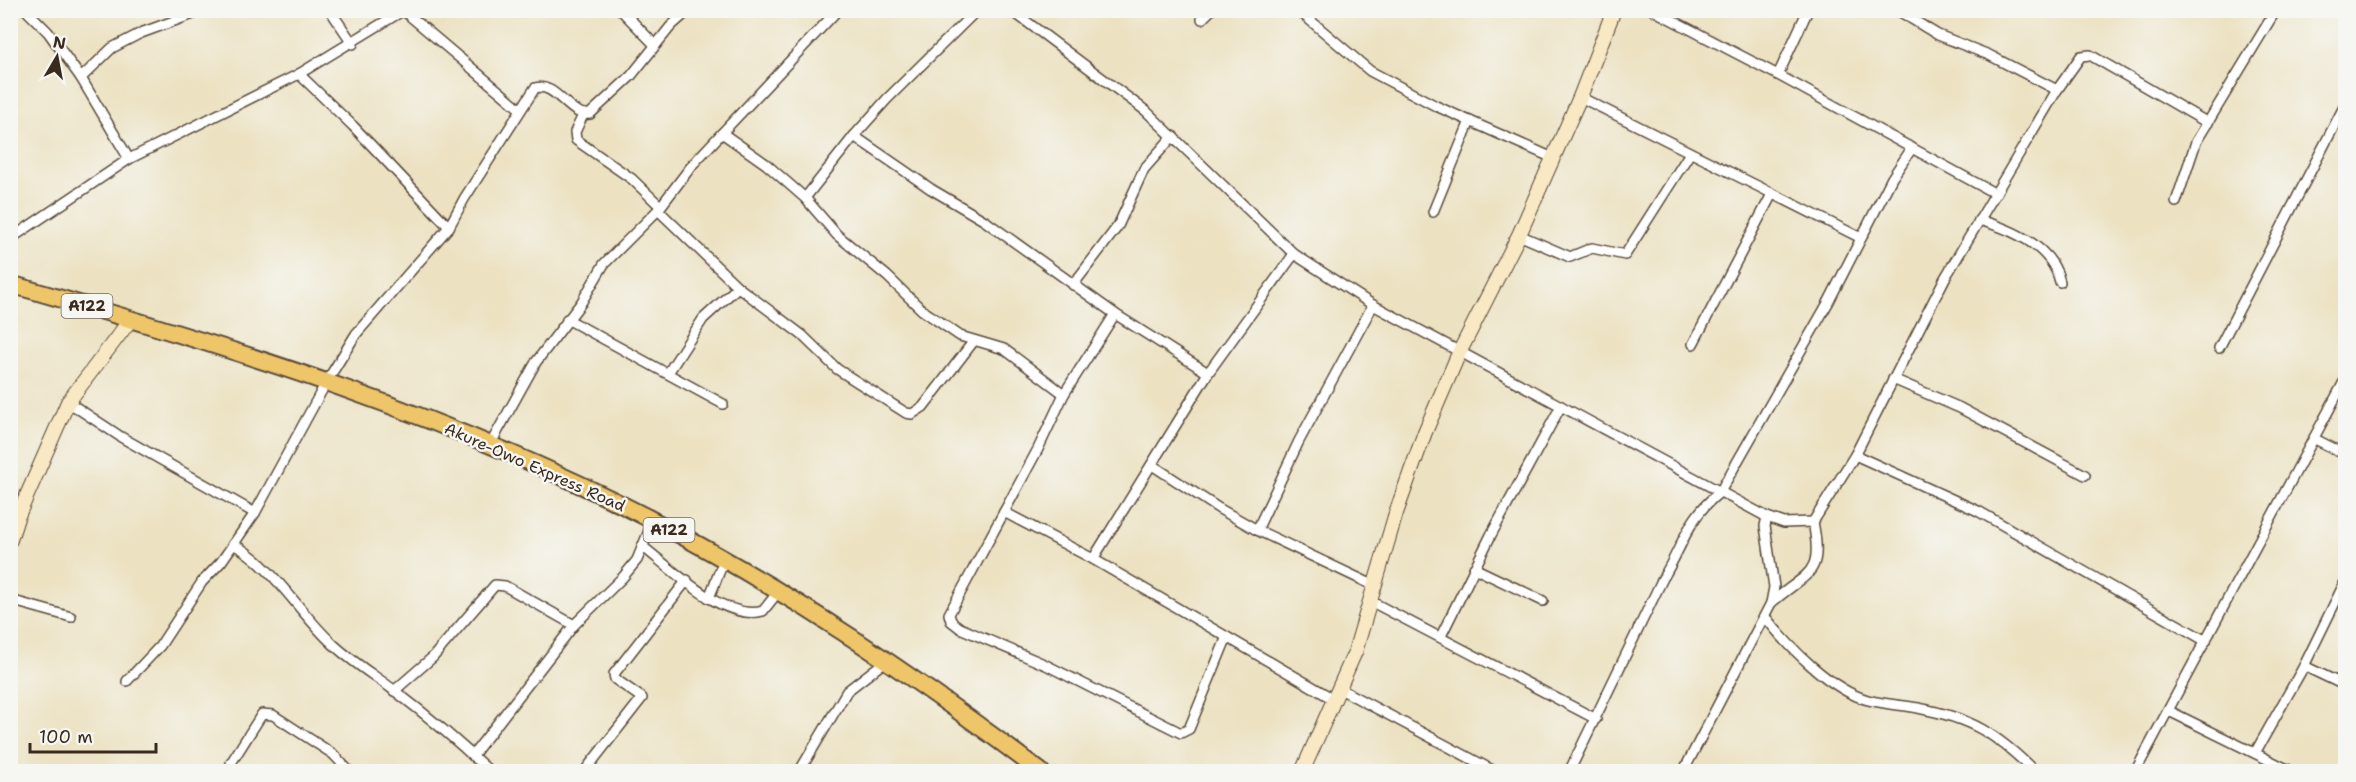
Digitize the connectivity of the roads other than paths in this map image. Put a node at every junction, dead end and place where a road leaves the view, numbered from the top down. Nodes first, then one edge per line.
1 (26, 10) edge
2 (204, 10) edge
3 (330, 10) edge
4 (621, 10) edge
5 (689, 10) edge
6 (838, 10) edge
7 (977, 10) edge
8 (1011, 10) edge
9 (1211, 10) edge
10 (1298, 10) edge
11 (1614, 10) edge
12 (1653, 10) edge
13 (1808, 10) edge
14 (1897, 10) edge
15 (2276, 10) edge
16 (404, 11) edge
17 (1202, 20) dead end
18 (353, 44) junction
19 (655, 45) junction
20 (299, 74) junction
21 (1778, 75) junction
22 (81, 78) junction
23 (2058, 90) junction
24 (1580, 97) junction
25 (2346, 103) edge
26 (520, 109) junction
27 (583, 115) junction
28 (1470, 121) junction
29 (2208, 123) junction
30 (723, 132) junction
31 (854, 136) junction
32 (1173, 136) junction
33 (1912, 148) junction
34 (1690, 153) junction
35 (1553, 158) junction
36 (129, 159) junction
37 (1772, 194) junction
38 (1996, 195) junction
39 (805, 198) junction
40 (2176, 202) dead end
41 (659, 208) junction
42 (1433, 212) dead end
43 (1979, 220) junction
44 (449, 228) junction
45 (1519, 236) junction
46 (1861, 238) junction
47 (10, 239) edge
48 (1294, 254) junction
49 (2060, 282) dead end
50 (10, 284) edge
51 (1073, 285) junction
52 (738, 287) junction
53 (1373, 305) junction
54 (1115, 314) junction
55 (131, 319) junction
56 (567, 319) junction
57 (973, 342) junction
58 (1693, 344) dead end
59 (2218, 348) dead end
60 (1459, 353) junction
61 (668, 373) junction
62 (1208, 373) junction
63 (2346, 378) edge
64 (1893, 379) junction
65 (327, 381) junction
66 (1064, 394) junction
67 (68, 402) junction
68 (723, 404) dead end
69 (1561, 406) junction
70 (2315, 439) junction
71 (490, 445) junction
72 (1855, 455) junction
73 (2346, 455) edge
74 (1152, 465) junction
75 (2085, 475) dead end
76 (1720, 492) junction
77 (1004, 512) junction
78 (255, 513) junction
79 (1767, 517) junction
80 (653, 521) junction
81 (1813, 522) junction
82 (1257, 530) junction
83 (242, 532) junction
84 (10, 540) edge
85 (233, 544) junction
86 (642, 546) junction
87 (249, 552) junction
88 (1093, 559) junction
89 (724, 560) junction
90 (1474, 568) junction
91 (687, 580) junction
92 (2345, 581) edge
93 (1375, 586) junction
94 (778, 592) junction
95 (709, 598) junction
96 (10, 600) edge
97 (1372, 602) junction
98 (1543, 602) dead end
99 (1771, 603) junction
100 (71, 616) dead end
101 (1766, 618) junction
102 (574, 626) junction
103 (1441, 636) junction
104 (1226, 639) junction
105 (2206, 641) junction
106 (887, 660) junction
107 (2304, 666) junction
108 (128, 681) dead end
109 (2346, 686) edge
110 (394, 691) junction
111 (1338, 695) junction
112 (2169, 711) junction
113 (1596, 719) junction
114 (2255, 753) junction
115 (473, 755) junction
116 (231, 771) edge
117 (350, 771) edge
118 (490, 771) edge
119 (584, 771) edge
120 (799, 771) edge
121 (1041, 771) edge
122 (1302, 771) edge
123 (1496, 771) edge
124 (1569, 771) edge
125 (1683, 771) edge
126 (2035, 771) edge
127 (2135, 771) edge
128 (2293, 771) edge

1 - 22 street
2 - 22 street
3 - 18 street
4 - 19 street
5 - 19 street
6 - 30 street
7 - 31 street
8 - 32 street
9 - 17 street
10 - 28 street
11 - 24 street
12 - 21 street
13 - 21 street
14 - 23 street
15 - 29 street
16 - 18 street
16 - 26 street
18 - 20 street
19 - 27 street
20 - 36 street
20 - 44 street
21 - 33 street
22 - 36 street
23 - 29 street
23 - 38 street
24 - 34 street
24 - 35 street
25 - 59 street
26 - 27 street
26 - 44 street
27 - 41 street
28 - 35 street
28 - 42 street
29 - 40 street
30 - 39 street
30 - 41 street
31 - 39 street
31 - 51 street
32 - 48 street
32 - 51 street
33 - 38 street
33 - 46 street
34 - 37 street
34 - 45 street
35 - 45 street
36 - 47 street
37 - 46 street
37 - 58 street
38 - 43 street
39 - 57 street
41 - 52 street
41 - 56 street
43 - 49 street
43 - 64 street
44 - 65 street
45 - 60 street
46 - 76 street
48 - 53 street
48 - 62 street
50 - 55 highway, Akure-Owo Express Road / A122
51 - 54 street
52 - 57 street
52 - 61 street
53 - 60 street
53 - 82 street
54 - 62 street
54 - 66 street
55 - 65 highway, Akure-Owo Express Road / A122
55 - 67 street
56 - 61 street
56 - 71 street
57 - 66 street
60 - 69 street
60 - 93 street
61 - 68 street
62 - 74 street
63 - 70 street
64 - 72 street
64 - 75 street
65 - 71 highway, Akure-Owo Express Road / A122
65 - 78 street
66 - 77 street
67 - 78 street
67 - 84 street
69 - 76 street
69 - 90 street
70 - 73 street
70 - 105 street
71 - 80 highway, Akure-Owo Express Road / A122
72 - 81 street
72 - 105 street
74 - 82 street
74 - 88 street
76 - 79 street
76 - 113 street
77 - 88 street
77 - 104 street
78 - 83 street
79 - 81 street
79 - 99 street
80 - 86 street
80 - 89 highway, Akure-Owo Express Road / A122
81 - 99 street
82 - 93 street
83 - 85 street
83 - 87 street
85 - 87 street
85 - 108 street
86 - 91 street
86 - 102 street
87 - 110 street
88 - 104 street
89 - 94 highway, Akure-Owo Express Road / A122
89 - 95 street
90 - 98 street
90 - 103 street
91 - 95 street
91 - 119 street
92 - 107 street
93 - 97 street
94 - 95 street
94 - 106 highway, Akure-Owo Express Road / A122
96 - 100 street
97 - 103 street
97 - 111 street
99 - 101 street
101 - 125 street
101 - 126 street
102 - 110 street
102 - 115 street
103 - 113 street
104 - 111 street
105 - 112 street
106 - 120 street
106 - 121 highway, Akure-Owo Express Road / A122
107 - 109 street
107 - 114 street
110 - 115 street
111 - 122 street
111 - 123 street
112 - 114 street
112 - 127 street
113 - 124 street
114 - 128 street
115 - 118 street
116 - 117 street

